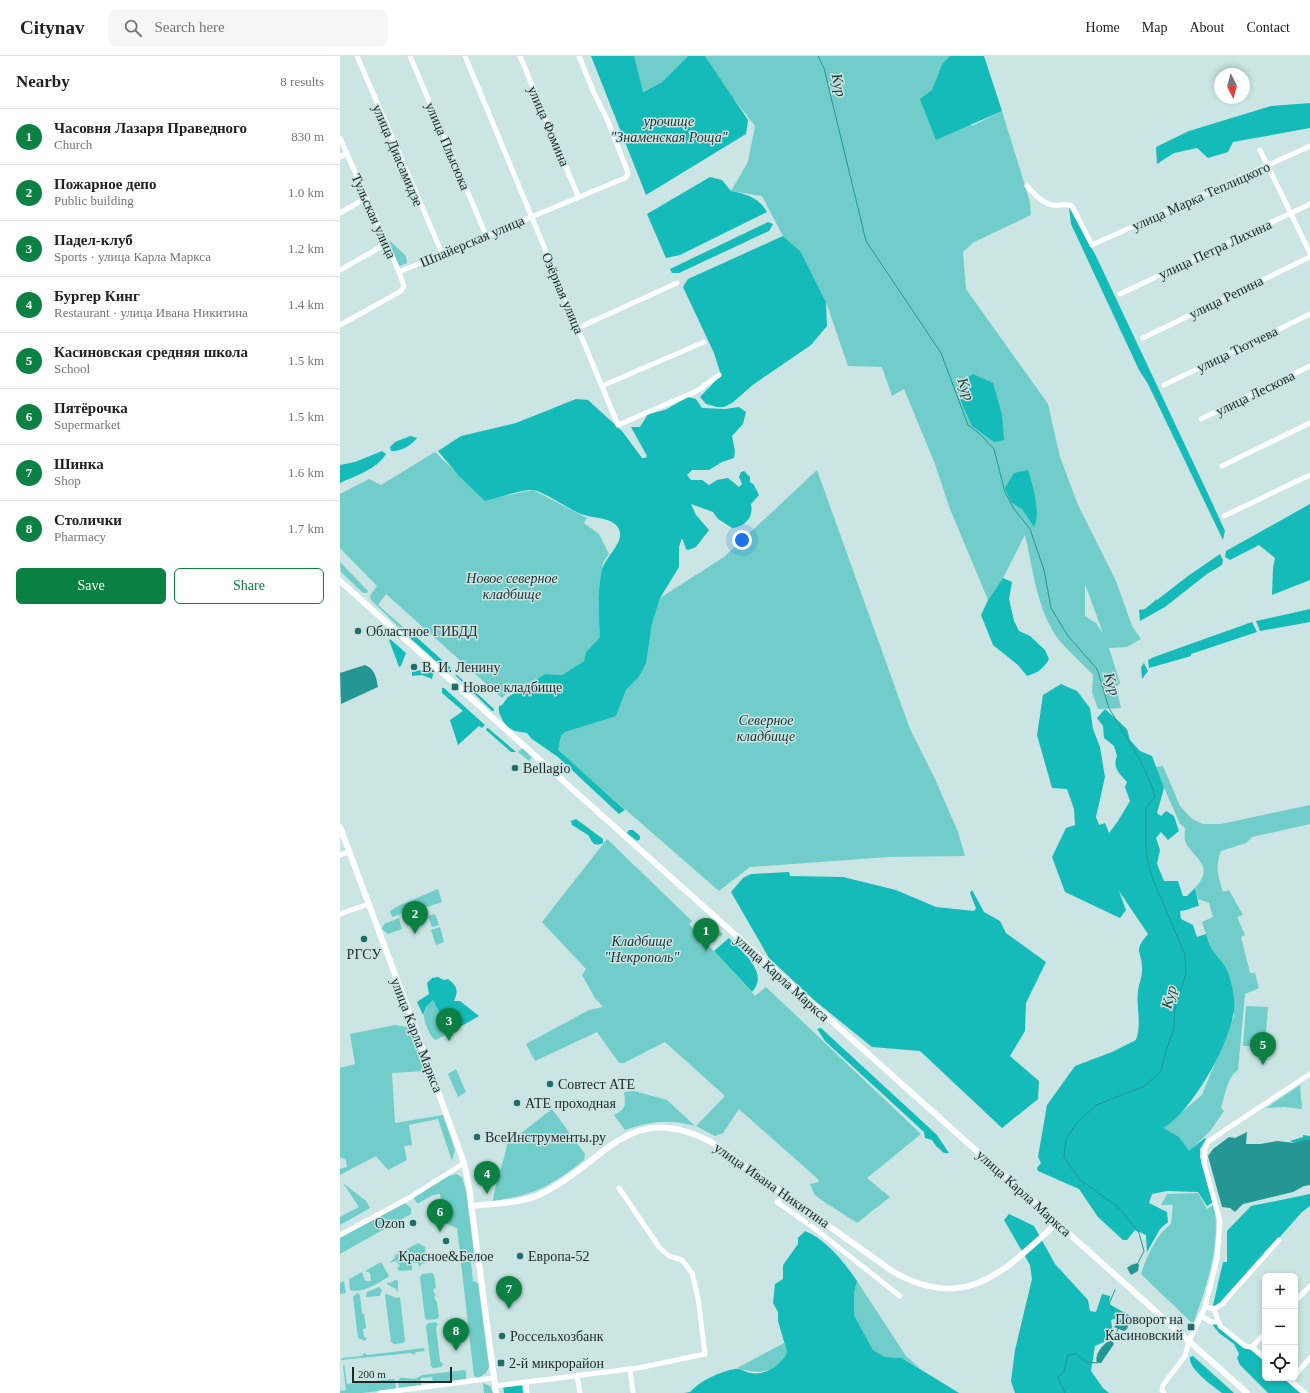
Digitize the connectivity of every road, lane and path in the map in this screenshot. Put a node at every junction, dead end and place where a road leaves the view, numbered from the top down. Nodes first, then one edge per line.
1 (357, 56) edge
2 (410, 56) edge
3 (465, 56) edge
4 (520, 56) edge
5 (579, 56) edge
6 (340, 138) edge
7 (1310, 146) edge
8 (1260, 150) dead end
9 (347, 153) junction
10 (340, 157) edge
11 (1268, 166) junction
12 (1027, 186) dead end
13 (578, 196) junction
14 (366, 198) junction
15 (1310, 204) edge
16 (340, 213) edge
17 (1291, 213) junction
18 (530, 216) junction
19 (486, 235) junction
20 (386, 244) junction
21 (442, 253) junction
22 (1310, 253) edge
23 (1310, 256) edge
24 (340, 270) edge
25 (399, 272) junction
26 (677, 284) dead end
27 (1120, 294) dead end
28 (1310, 314) edge
29 (340, 326) edge
30 (578, 328) junction
31 (1143, 338) dead end
32 (704, 342) dead end
33 (1310, 366) edge
34 (719, 375) dead end
35 (1164, 385) dead end
36 (602, 386) junction
37 (1201, 419) dead end
38 (1310, 423) edge
39 (1222, 466) dead end
40 (1310, 475) edge
41 (1224, 516) dead end
42 (340, 581) edge
43 (340, 828) edge
44 (349, 852) junction
45 (340, 856) edge
46 (369, 904) junction
47 (340, 914) edge
48 (1310, 1074) edge
49 (464, 1163) junction
50 (619, 1188) dead end
51 (784, 1193) junction
52 (471, 1206) junction
53 (1057, 1223) junction
54 (340, 1235) edge
55 (1279, 1240) dead end
56 (1310, 1286) edge
57 (900, 1296) dead end
58 (1298, 1298) edge
59 (1205, 1307) junction
60 (1214, 1309) junction
61 (1202, 1316) junction
62 (1217, 1322) junction
63 (1262, 1336) edge
64 (1189, 1341) junction
65 (1252, 1347) junction
66 (1262, 1355) edge
67 (1310, 1358) edge
68 (630, 1369) junction
69 (1298, 1372) edge
70 (577, 1375) junction
71 (494, 1378) junction
72 (1292, 1381) edge
73 (526, 1382) junction
74 (495, 1386) junction
75 (380, 1393) edge
76 (496, 1393) edge
77 (527, 1393) edge
78 (580, 1393) edge
79 (633, 1393) edge
80 (1164, 1393) edge
81 (1248, 1393) edge
82 (1305, 1393) edge

1 - 21 street, улица Диасамидзе
2 - 19 street, улица Плысюка
3 - 18 street, Озёрная улица
4 - 13 street, улица Фомина
5 - 13 street, Шпайерская улица
6 - 9 street, Тульская улица
7 - 11 street, улица Марка Теплицкого
8 - 11 street
9 - 10 street
9 - 14 street, Тульская улица
11 - 12 street, улица Марка Теплицкого
11 - 17 street
13 - 18 street, Шпайерская улица
14 - 16 street
14 - 20 street, Тульская улица
15 - 17 street, улица Петра Лихина
17 - 22 street
17 - 27 street, улица Петра Лихина
18 - 19 street, Шпайерская улица
18 - 30 street, Озёрная улица
19 - 21 street, Шпайерская улица
20 - 24 street
20 - 25 street, Тульская улица
21 - 25 street, Шпайерская улица
23 - 31 street, улица Репина
25 - 29 street
26 - 30 street
28 - 35 street, улица Тютчева
30 - 36 street, Озёрная улица
32 - 36 street
33 - 37 street, улица Лескова
34 - 36 street, Озёрная улица
38 - 39 street
40 - 41 street
42 - 53 main road, улица Карла Маркса
43 - 44 main road, улица Карла Маркса
44 - 45 street
44 - 46 main road, улица Карла Маркса
46 - 47 street
46 - 49 main road, улица Карла Маркса
48 - 59 street
49 - 52 main road, улица Карла Маркса
49 - 54 street
50 - 68 street
51 - 52 main road, улица Ивана Никитина
51 - 53 main road, улица Ивана Никитина
51 - 57 street
52 - 71 main road, улица Карла Маркса
53 - 64 main road, улица Карла Маркса
55 - 60 street
56 - 58 street
59 - 60 street
59 - 61 street
60 - 62 street
61 - 62 street
61 - 64 street
62 - 65 street
63 - 65 street
64 - 80 street
64 - 81 main road, улица Карла Маркса
65 - 66 street
67 - 69 street
68 - 70 street
68 - 79 street
70 - 73 street
70 - 78 street
71 - 74 main road, улица Карла Маркса
71 - 75 street
72 - 82 street
73 - 74 street
73 - 77 street
74 - 76 main road, улица Карла Маркса

